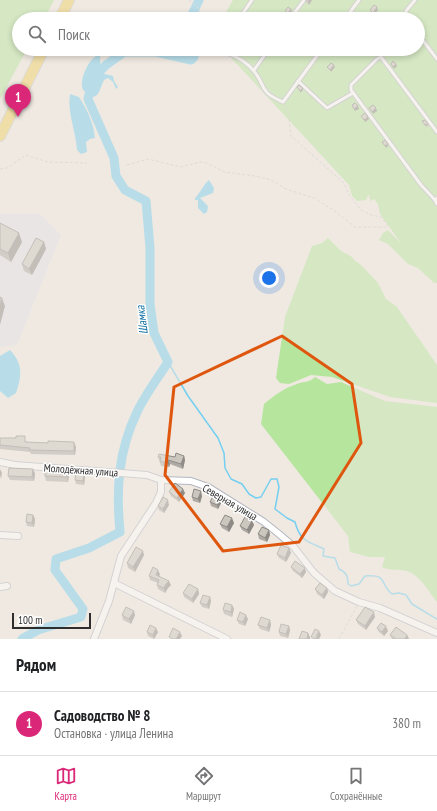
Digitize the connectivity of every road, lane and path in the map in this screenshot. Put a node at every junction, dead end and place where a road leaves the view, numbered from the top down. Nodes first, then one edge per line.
1 (69, 0) edge
2 (189, 0) edge
3 (252, 0) edge
4 (304, 0) edge
5 (359, 0) edge
6 (415, 0) edge
7 (63, 12) edge
8 (200, 12) edge
9 (244, 12) edge
10 (295, 12) edge
11 (350, 12) edge
12 (406, 12) edge
13 (425, 43) edge
14 (40, 56) edge
15 (234, 56) edge
16 (264, 56) edge
17 (317, 56) edge
18 (437, 59) edge
19 (254, 70) junction
20 (298, 81) junction
21 (353, 93) junction
22 (282, 102) junction
23 (3, 123) edge
24 (437, 132) edge
25 (0, 136) edge
26 (87, 162) dead end
27 (128, 165) dead end
28 (0, 169) edge
29 (436, 199) edge
30 (437, 204) edge
31 (0, 462) edge
32 (161, 480) junction
33 (0, 535) edge
34 (18, 536) dead end
35 (114, 583) junction
36 (0, 586) edge
37 (7, 586) dead end
38 (359, 602) junction
39 (437, 633) edge
40 (94, 639) edge
41 (227, 639) edge
42 (339, 639) edge

1 - 7 main road
2 - 8 path
3 - 9 lane
4 - 10 lane
5 - 11 lane
6 - 12 lane
13 - 18 lane
14 - 23 main road
15 - 19 lane
16 - 19 lane
17 - 20 lane
19 - 22 lane
20 - 21 lane
20 - 22 lane
21 - 24 lane
21 - 29 lane
22 - 27 path
23 - 25 main road
26 - 28 path
29 - 30 lane
31 - 32 street, Молодёжная улица
32 - 35 street
32 - 38 street, Северная улица
33 - 34 street
35 - 40 street
35 - 41 street
36 - 37 street
38 - 39 street, Северная улица
38 - 42 path

